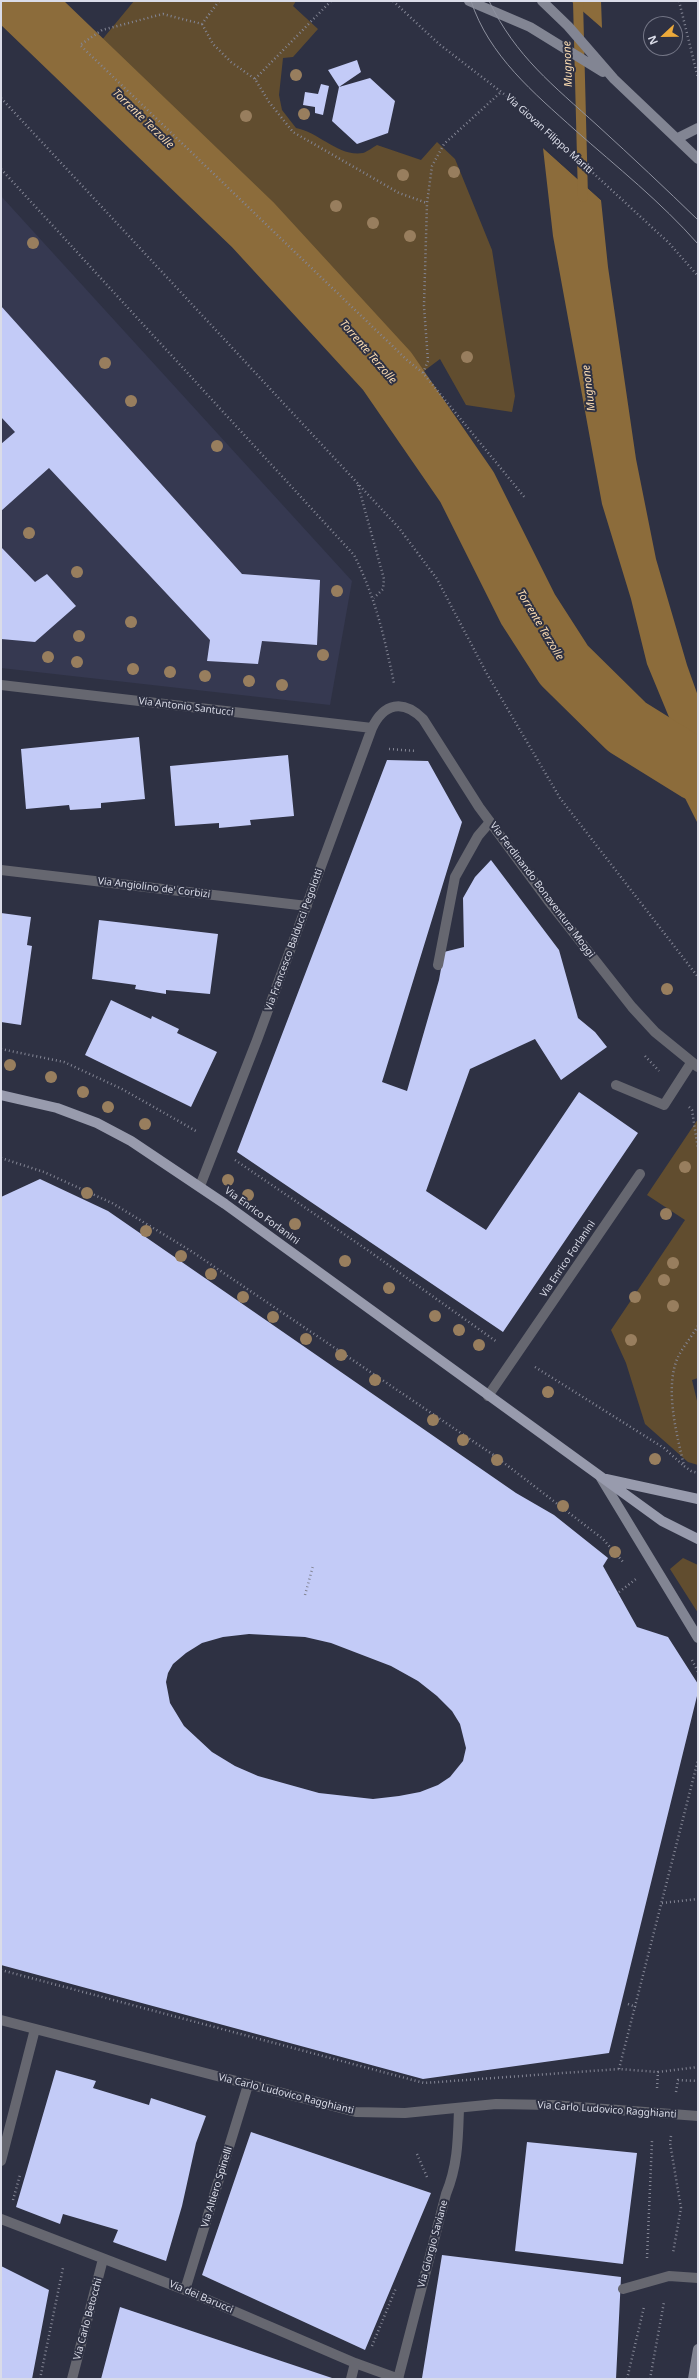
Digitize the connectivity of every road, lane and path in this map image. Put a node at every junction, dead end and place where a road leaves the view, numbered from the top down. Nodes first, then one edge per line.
1 (219, 1) edge
2 (331, 1) edge
3 (393, 1) edge
4 (469, 1) edge
5 (542, 1) edge
6 (679, 1) edge
7 (202, 24) junction
8 (698, 78) edge
9 (255, 79) junction
10 (614, 79) junction
11 (501, 92) junction
12 (1, 98) edge
13 (698, 128) edge
14 (678, 138) junction
15 (698, 159) edge
16 (1, 169) edge
17 (427, 203) junction
18 (698, 276) edge
19 (423, 373) junction
20 (358, 484) junction
21 (526, 499) dead end
22 (374, 598) junction
23 (1, 685) edge
24 (398, 706) junction
25 (372, 728) junction
26 (490, 822) junction
27 (1, 870) edge
28 (306, 906) junction
29 (438, 965) dead end
30 (698, 978) edge
31 (1, 1049) edge
32 (694, 1065) edge
33 (616, 1085) dead end
34 (676, 1088) junction
35 (1, 1095) edge
36 (201, 1127) dead end
37 (698, 1149) edge
38 (231, 1157) dead end
39 (1, 1158) edge
40 (640, 1174) dead end
41 (200, 1186) junction
42 (698, 1326) edge
43 (516, 1356) junction
44 (488, 1396) junction
45 (684, 1466) junction
46 (698, 1473) edge
47 (600, 1478) junction
48 (698, 1500) edge
49 (698, 1539) edge
50 (313, 1566) dead end
51 (627, 1567) dead end
52 (632, 1573) dead end
53 (637, 1578) junction
54 (642, 1585) dead end
55 (618, 1592) dead end
56 (306, 1595) dead end
57 (698, 1638) edge
58 (689, 1655) dead end
59 (698, 1672) edge
60 (698, 1760) edge
61 (698, 1899) edge
62 (662, 1903) junction
63 (1, 1970) edge
64 (628, 2004) dead end
65 (636, 2007) junction
66 (1, 2020) edge
67 (35, 2029) junction
68 (698, 2067) edge
69 (619, 2069) junction
70 (658, 2072) junction
71 (698, 2081) edge
72 (248, 2085) junction
73 (657, 2088) dead end
74 (459, 2108) junction
75 (673, 2115) junction
76 (698, 2116) edge
77 (417, 2154) dead end
78 (1, 2161) edge
79 (21, 2173) dead end
80 (429, 2180) dead end
81 (13, 2202) dead end
82 (1, 2219) edge
83 (103, 2259) junction
84 (64, 2262) dead end
85 (669, 2276) junction
86 (698, 2278) edge
87 (398, 2282) dead end
88 (623, 2289) dead end
89 (185, 2290) junction
90 (371, 2347) dead end
91 (698, 2349) edge
92 (355, 2364) junction
93 (40, 2379) edge
94 (72, 2379) edge
95 (352, 2379) edge
96 (399, 2379) edge
97 (650, 2379) edge
98 (693, 2379) edge

1 - 7 path
2 - 9 path
3 - 11 path, Via Giovan Filippo Mariti
4 - 10 street
5 - 10 street
6 - 8 path
7 - 9 path
7 - 19 path
9 - 17 path
10 - 14 street
11 - 17 path
11 - 18 path, Via Giovan Filippo Mariti
12 - 20 path
13 - 14 street
14 - 15 street
16 - 22 path
17 - 19 path
19 - 21 path
20 - 22 path
20 - 30 path
22 - 24 path
23 - 25 street, Via Antonio Santucci
24 - 25 street, Via Francesco Balducci Pegolotti
24 - 26 street, Via Ferdinando Bonaventura Moggi
25 - 28 street, Via Francesco Balducci Pegolotti
26 - 29 street
26 - 32 street, Via Ferdinando Bonaventura Moggi
27 - 28 street, Via Angiolino de' Corbizi
28 - 41 street, Via Francesco Balducci Pegolotti
31 - 36 path
32 - 34 street
33 - 34 street
34 - 37 path
35 - 41 main road, Via Enrico Forlanini
38 - 43 path
39 - 51 path
40 - 43 street, Via Enrico Forlanini
41 - 44 main road, Via Enrico Forlanini
42 - 45 path
43 - 44 street, Via Enrico Forlanini
43 - 45 path
44 - 47 main road, Via Enrico Forlanini
45 - 46 path
47 - 48 main road, Via Enrico Forlanini
47 - 49 main road, Via Enrico Forlanini
47 - 57 street
50 - 56 path
52 - 53 path
53 - 54 path
53 - 55 path
58 - 59 path
60 - 62 path
61 - 62 path
62 - 65 path
63 - 69 path
64 - 65 path
65 - 69 path
66 - 67 street, Via Carlo Ludovico Ragghianti
67 - 72 street, Via Carlo Ludovico Ragghianti
67 - 78 street
68 - 70 path
69 - 70 path
70 - 73 path
71 - 75 path
72 - 74 street, Via Carlo Ludovico Ragghianti
72 - 89 street, Via Altiero Spinelli
74 - 75 street, Via Carlo Ludovico Ragghianti
74 - 96 street, Via Giorgio Saviane
75 - 76 street, Via Carlo Ludovico Ragghianti
75 - 85 path
77 - 80 path
79 - 81 path
82 - 83 street, Via dei Barucci
83 - 89 street, Via dei Barucci
83 - 94 street, Via Carlo Betocchi
84 - 93 path
85 - 86 street
85 - 88 street
85 - 97 path
87 - 90 path
89 - 92 street, Via dei Barucci
91 - 98 street
92 - 95 street
92 - 96 street, Via dei Barucci

